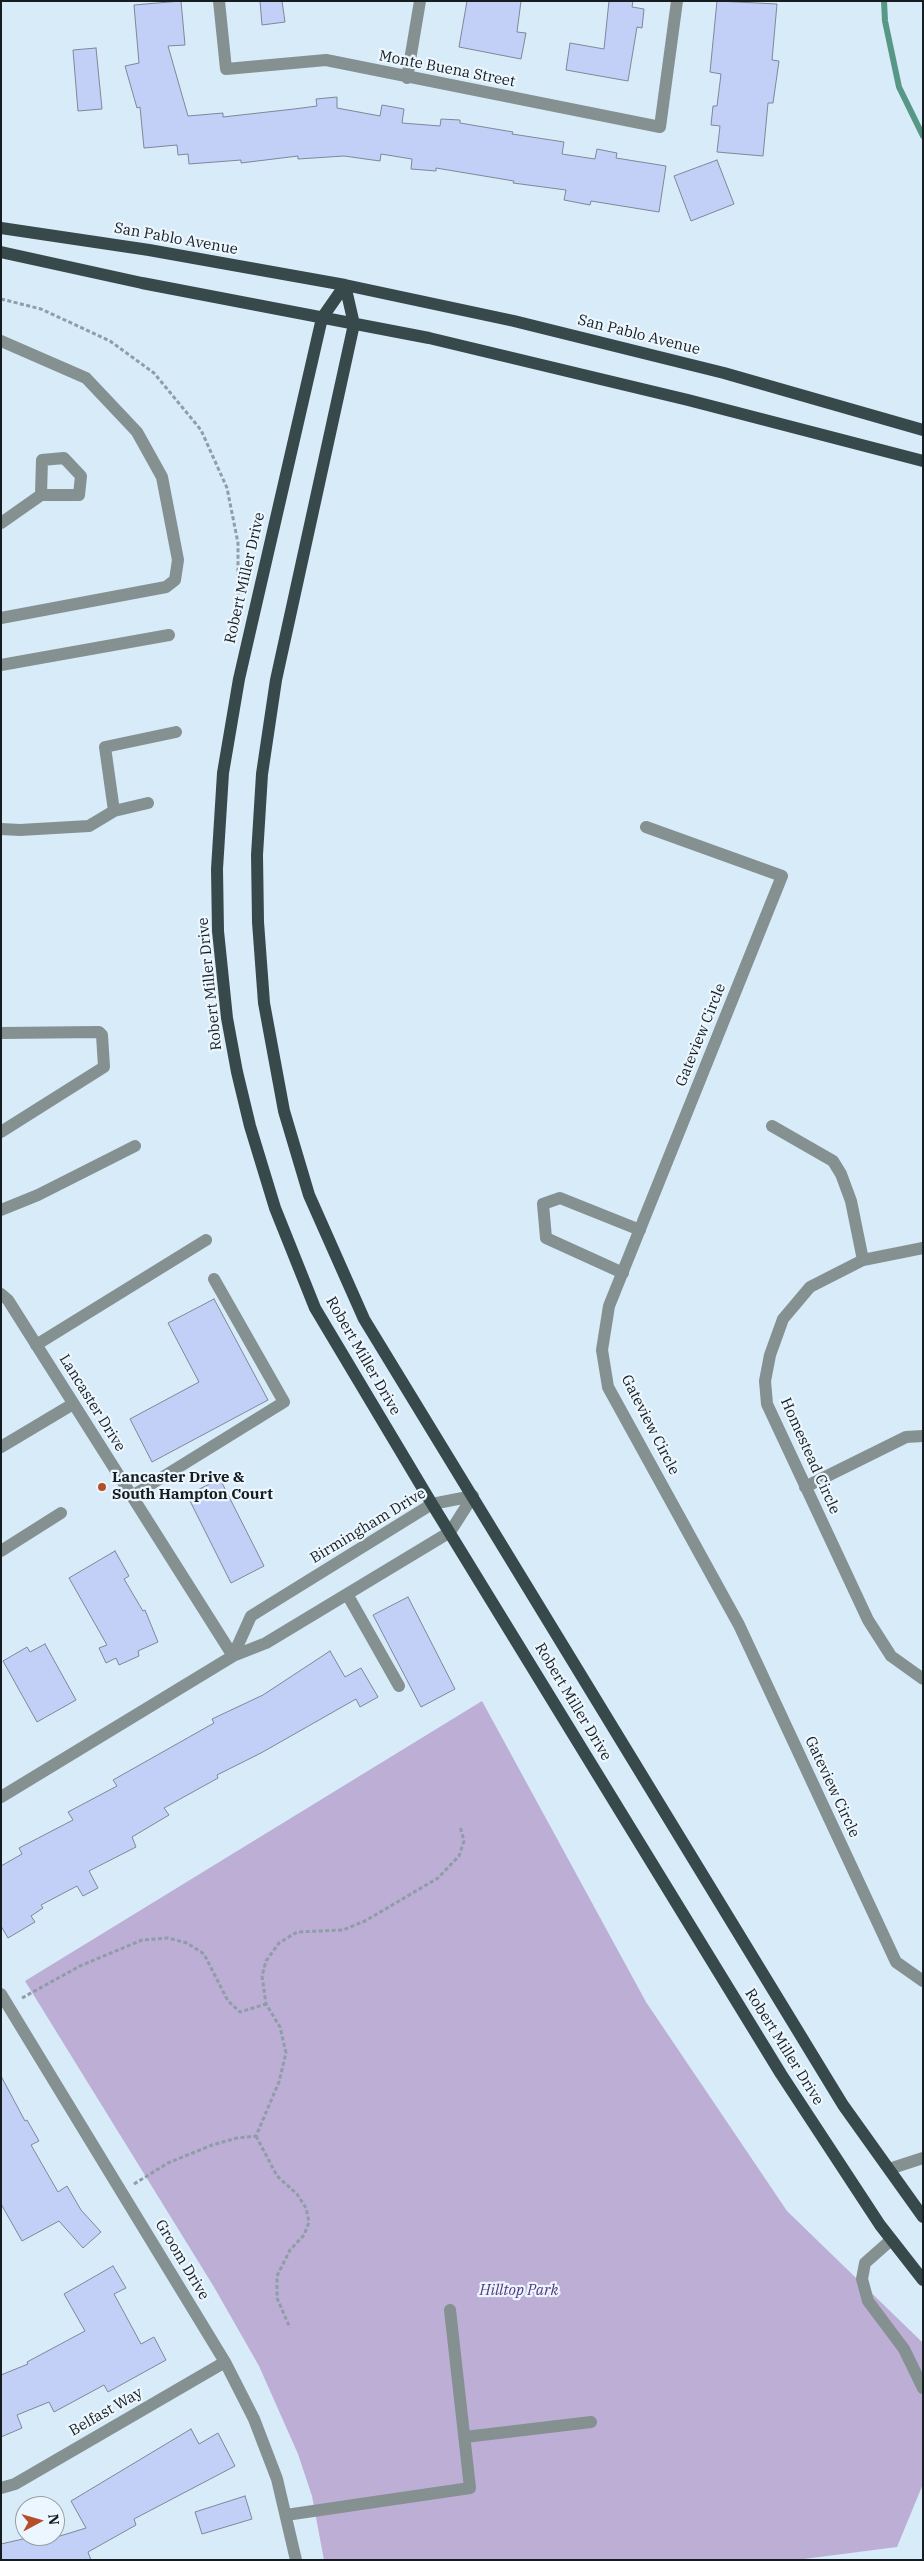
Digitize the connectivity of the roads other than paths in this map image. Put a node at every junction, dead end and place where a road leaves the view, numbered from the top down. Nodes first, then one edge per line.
1 (218, 1) edge
2 (420, 1) edge
3 (678, 1) edge
4 (407, 78) junction
5 (1, 228) edge
6 (1, 252) edge
7 (344, 285) junction
8 (322, 318) junction
9 (354, 324) junction
10 (1, 341) edge
11 (923, 430) edge
12 (923, 461) edge
13 (41, 495) dead end
14 (1, 523) edge
15 (1, 618) edge
16 (169, 635) dead end
17 (1, 666) edge
18 (176, 732) dead end
19 (148, 803) dead end
20 (114, 810) junction
21 (646, 827) dead end
22 (1, 829) edge
23 (1, 1032) edge
24 (772, 1126) dead end
25 (1, 1132) edge
26 (135, 1146) dead end
27 (1, 1210) edge
28 (640, 1230) junction
29 (206, 1240) dead end
30 (923, 1248) edge
31 (864, 1260) junction
32 (623, 1273) junction
33 (214, 1279) dead end
34 (1, 1294) edge
35 (36, 1345) junction
36 (73, 1404) junction
37 (923, 1436) edge
38 (1, 1447) edge
39 (805, 1487) junction
40 (132, 1496) junction
41 (473, 1496) junction
42 (432, 1504) junction
43 (61, 1513) dead end
44 (450, 1532) junction
45 (1, 1551) edge
46 (347, 1594) junction
47 (234, 1656) junction
48 (923, 1679) edge
49 (399, 1686) dead end
50 (1, 1797) edge
51 (923, 1981) edge
52 (1, 1994) edge
53 (923, 2158) edge
54 (889, 2169) junction
55 (921, 2211) edge
56 (891, 2240) junction
57 (923, 2280) edge
58 (450, 2310) dead end
59 (225, 2362) junction
60 (923, 2388) edge
61 (591, 2422) dead end
62 (465, 2437) junction
63 (1, 2488) edge
64 (286, 2515) junction
65 (296, 2560) edge

1 - 4 street, Monte Buena Street
2 - 4 street
3 - 4 street, Monte Buena Street
5 - 7 main road, San Pablo Avenue
6 - 8 main road
7 - 8 main road
7 - 9 main road
7 - 11 main road, San Pablo Avenue
8 - 9 main road
8 - 42 main road, Robert Miller Drive
9 - 12 main road
9 - 41 main road, Robert Miller Drive
10 - 15 street
13 - 14 street
16 - 17 street
18 - 20 street
19 - 20 street
20 - 22 street
21 - 28 street, Gateview Circle
23 - 25 street
24 - 31 street
26 - 27 street
28 - 32 street, Gateview Circle
28 - 32 street
29 - 35 street
30 - 31 street, Homestead Circle
31 - 39 street, Homestead Circle
32 - 51 street, Gateview Circle
33 - 40 street
34 - 35 street, Lancaster Drive
35 - 36 street, Lancaster Drive
36 - 38 street
36 - 40 street, Lancaster Drive
37 - 39 street
39 - 48 street, Homestead Circle
40 - 47 street, Lancaster Drive
41 - 42 street, Birmingham Drive
41 - 44 street
41 - 54 main road, Robert Miller Drive
42 - 44 main road, Robert Miller Drive
42 - 47 street, Birmingham Drive
43 - 45 street
44 - 46 street
44 - 56 main road, Robert Miller Drive
46 - 47 street
46 - 49 street
47 - 50 street
52 - 59 street, Groom Drive
53 - 54 street
54 - 55 main road, Robert Miller Drive
56 - 57 main road, Robert Miller Drive
56 - 60 street
58 - 62 street
59 - 63 street, Belfast Way
59 - 64 street, Groom Drive
61 - 62 street
62 - 64 street
64 - 65 street, Groom Drive

